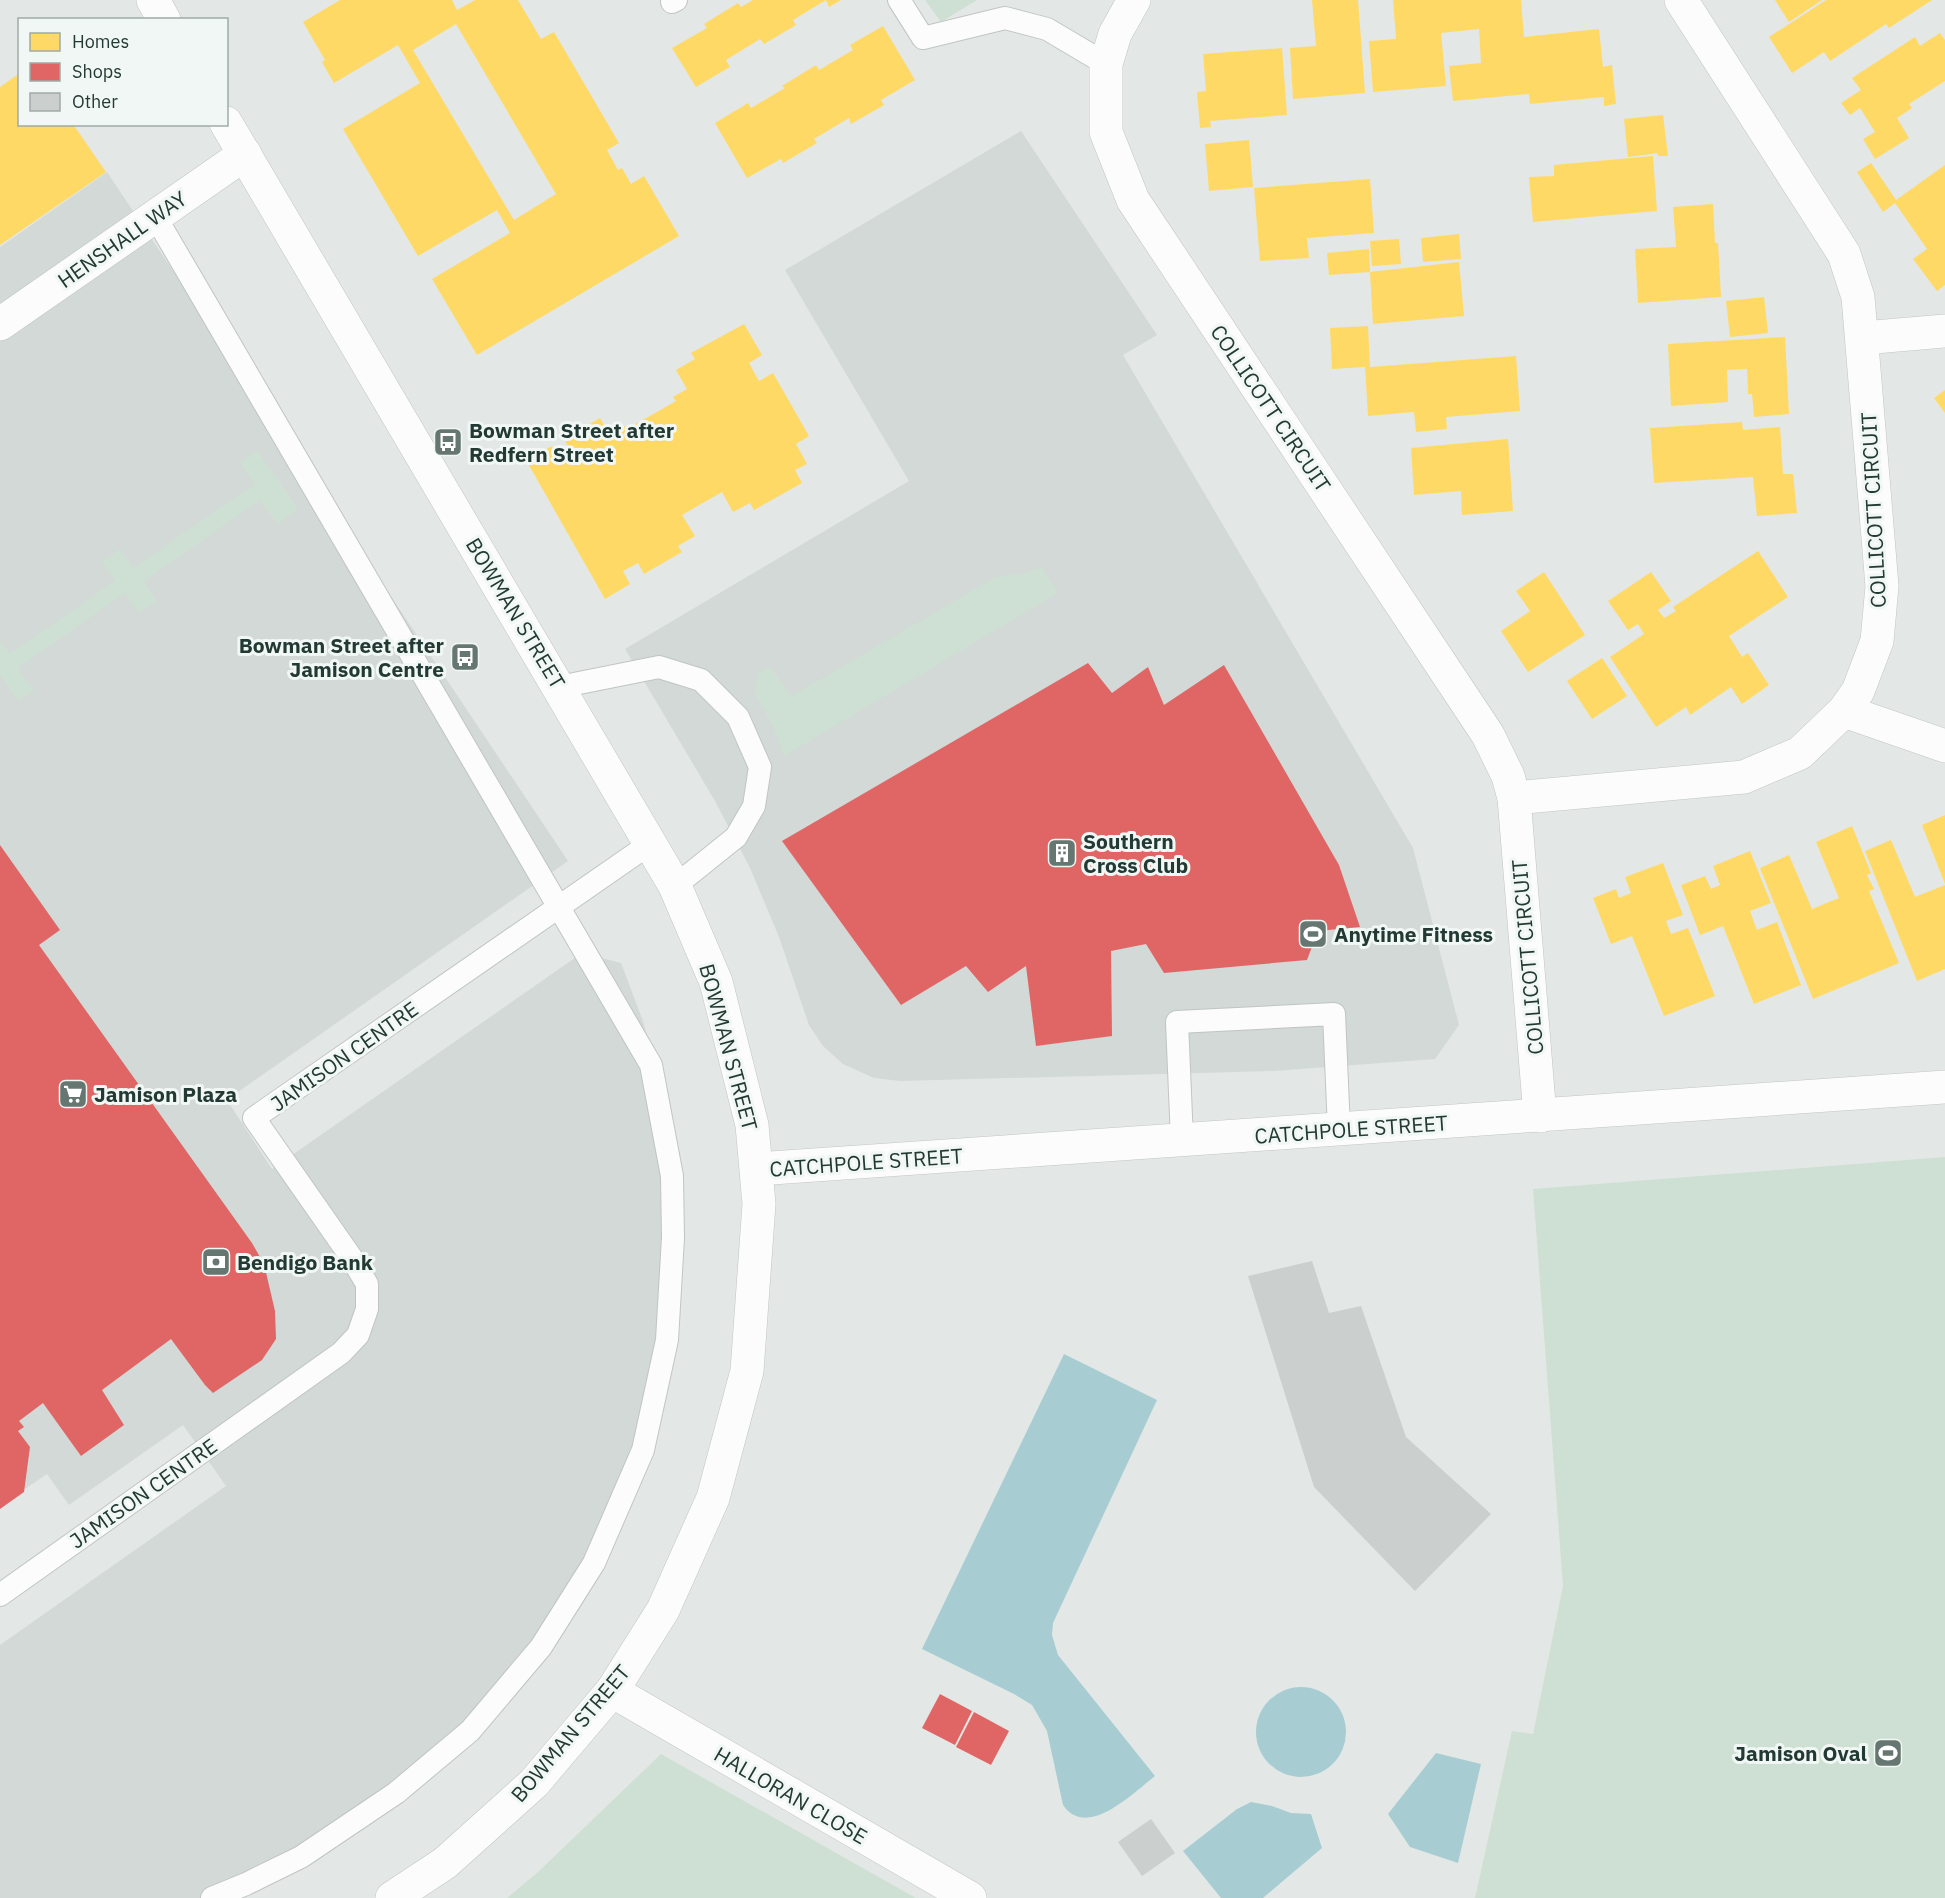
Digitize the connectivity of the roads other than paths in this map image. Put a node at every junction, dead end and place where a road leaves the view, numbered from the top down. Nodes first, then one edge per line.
1 (153, 0) edge
2 (899, 0) edge
3 (1134, 0) edge
4 (1681, 0) edge
5 (163, 18) edge
6 (1106, 64) junction
7 (228, 126) edge
8 (245, 154) junction
9 (155, 216) junction
10 (0, 324) edge
11 (1945, 331) edge
12 (1863, 338) junction
13 (559, 687) junction
14 (1844, 711) junction
15 (1945, 746) edge
16 (1514, 798) junction
17 (651, 843) junction
18 (675, 886) junction
19 (558, 907) junction
20 (1945, 1087) edge
21 (1540, 1116) junction
22 (1339, 1129) junction
23 (1182, 1140) junction
24 (757, 1169) junction
25 (0, 1595) edge
26 (612, 1691) junction
27 (212, 1898) edge
28 (392, 1898) edge
29 (970, 1898) edge

1 - 5 street
2 - 6 lane
3 - 6 street, COLLICOTT CIRCUIT
4 - 12 street, COLLICOTT CIRCUIT
6 - 16 street, COLLICOTT CIRCUIT
7 - 8 street, BOWMAN STREET
8 - 9 street, HENSHALL WAY
8 - 13 street, BOWMAN STREET
9 - 10 street, HENSHALL WAY
9 - 19 lane
11 - 12 street
12 - 14 street, COLLICOTT CIRCUIT
13 - 17 street, BOWMAN STREET
13 - 18 lane
14 - 15 street
14 - 16 street, COLLICOTT CIRCUIT
16 - 21 street, COLLICOTT CIRCUIT
17 - 18 street, BOWMAN STREET
17 - 19 lane, JAMISON CENTRE
18 - 24 street, BOWMAN STREET
19 - 25 lane, JAMISON CENTRE
19 - 27 lane
20 - 21 street, CATCHPOLE STREET
21 - 22 street, CATCHPOLE STREET
22 - 23 street, CATCHPOLE STREET
22 - 23 lane
23 - 24 street, CATCHPOLE STREET
24 - 26 street, BOWMAN STREET
26 - 28 street, BOWMAN STREET
26 - 29 street, HALLORAN CLOSE

